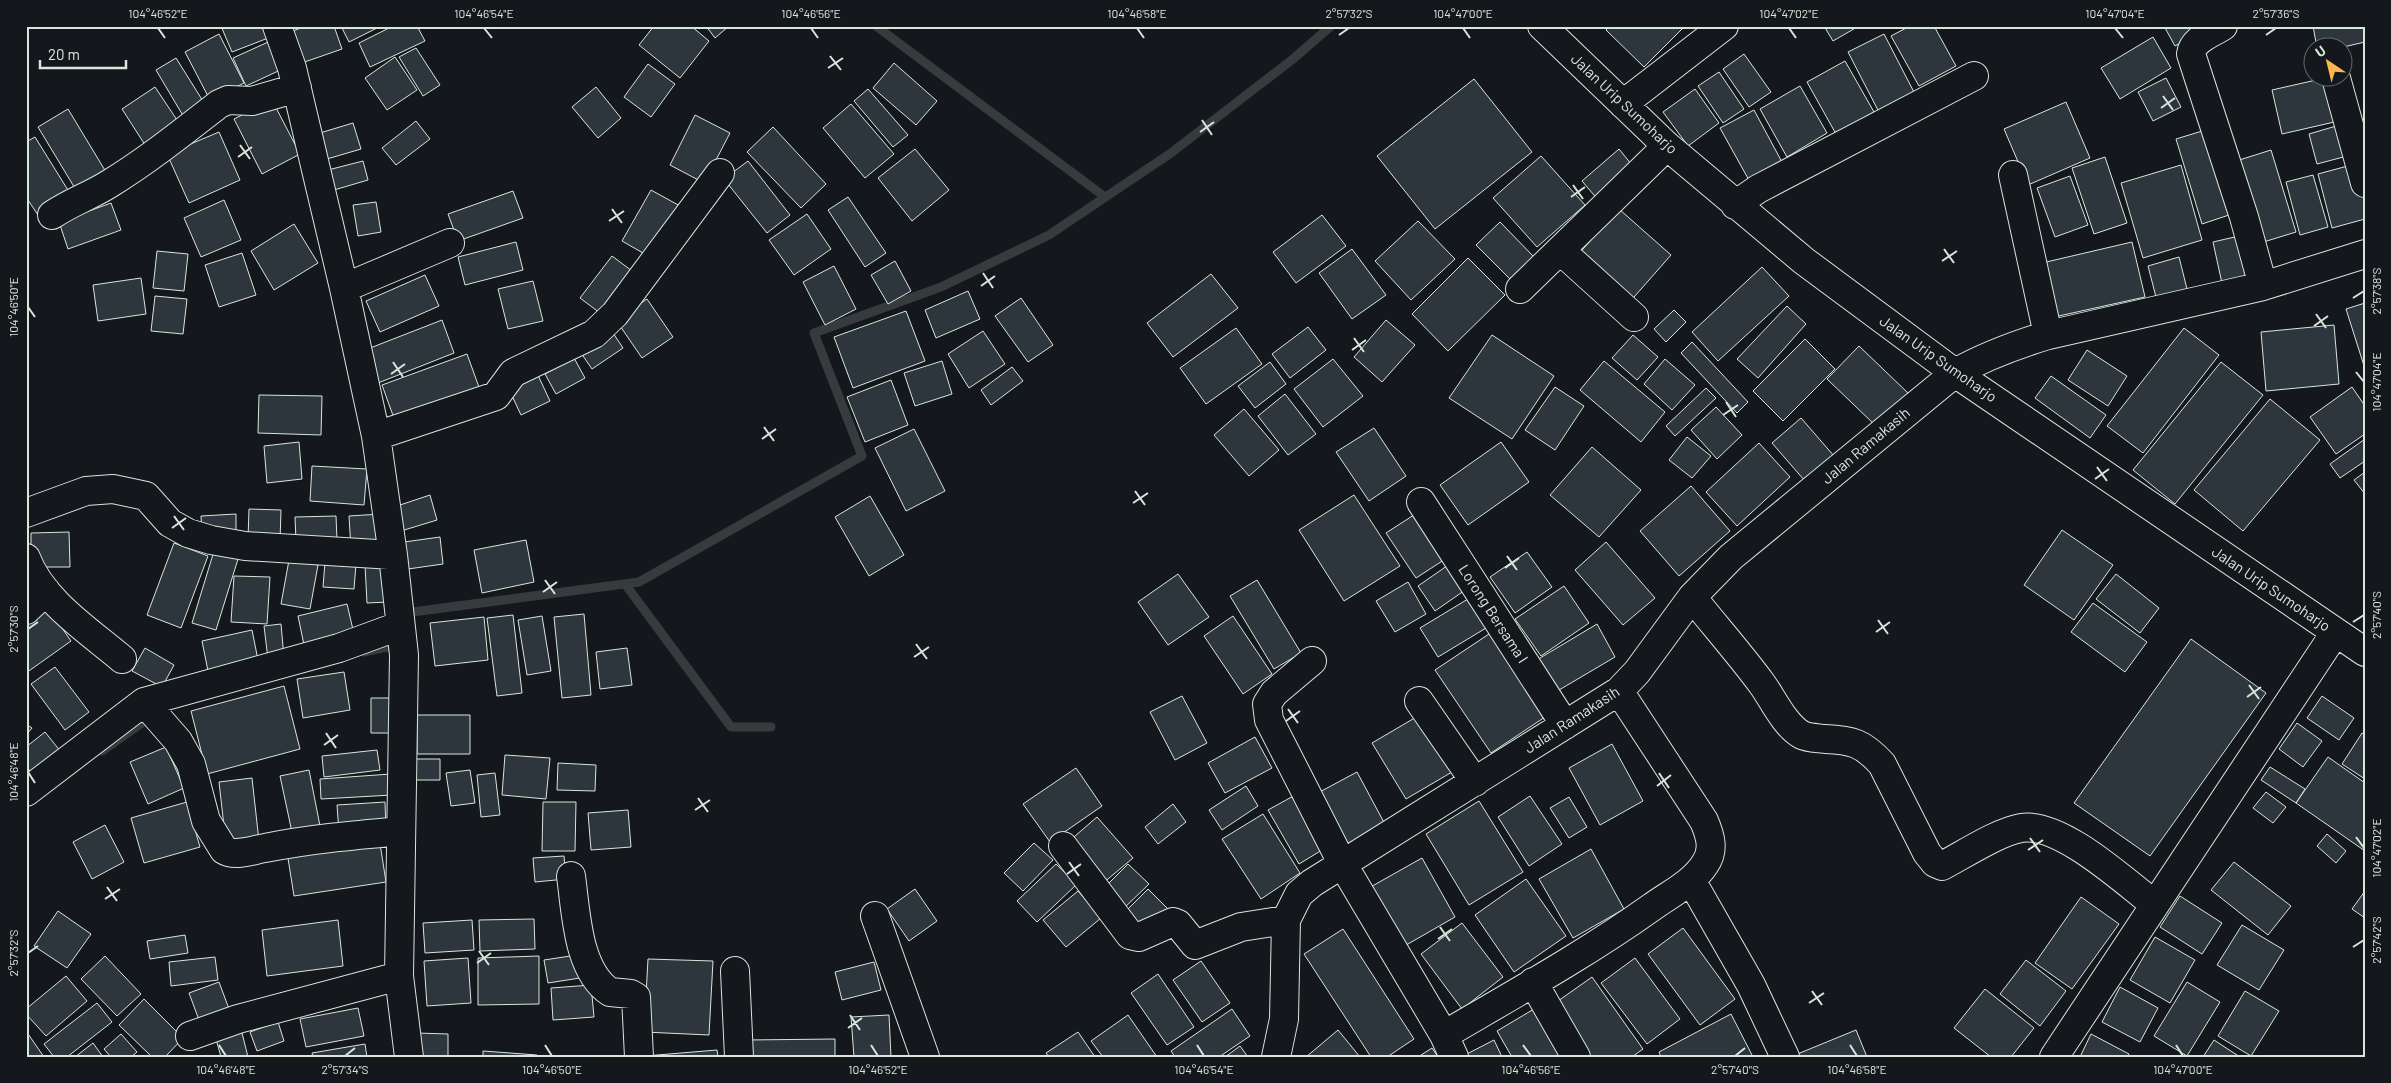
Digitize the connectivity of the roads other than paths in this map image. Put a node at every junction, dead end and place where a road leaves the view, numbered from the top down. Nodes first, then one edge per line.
1 (277, 26) edge
2 (1542, 26) edge
3 (1724, 26) edge
4 (2223, 26) edge
5 (1974, 76) dead end
6 (297, 88) junction
7 (2339, 88) edge
8 (1623, 104) junction
9 (1667, 146) junction
10 (720, 173) dead end
11 (2013, 175) dead end
12 (2365, 183) edge
13 (1736, 205) junction
14 (52, 215) dead end
15 (450, 243) dead end
16 (1560, 250) junction
17 (2365, 254) edge
18 (2263, 286) junction
19 (344, 288) junction
20 (1520, 289) dead end
21 (1634, 317) dead end
22 (2048, 335) junction
23 (1955, 373) junction
24 (376, 436) junction
25 (1421, 502) dead end
26 (26, 513) edge
27 (393, 555) junction
28 (26, 558) edge
29 (46, 591) junction
30 (1692, 597) junction
31 (26, 610) edge
32 (2336, 633) junction
33 (401, 638) junction
34 (2365, 652) edge
35 (122, 660) dead end
36 (1312, 661) dead end
37 (1619, 692) junction
38 (1419, 701) dead end
39 (152, 709) junction
40 (1565, 725) junction
41 (1475, 782) junction
42 (26, 792) edge
43 (401, 830) junction
44 (1063, 846) dead end
45 (1342, 864) junction
46 (571, 876) dead end
47 (1691, 880) junction
48 (2154, 904) junction
49 (875, 916) dead end
50 (1286, 920) junction
51 (735, 971) dead end
52 (399, 976) junction
53 (1533, 982) junction
54 (190, 1036) dead end
55 (1449, 1046) edge
56 (409, 1057) edge
57 (639, 1057) edge
58 (739, 1057) edge
59 (925, 1057) edge
60 (1276, 1057) edge
61 (1576, 1057) edge
62 (1785, 1057) edge
63 (2054, 1057) edge

1 - 6 street
2 - 8 street, Jalan Urip Sumoharjo
3 - 8 street
4 - 18 street
5 - 13 street
6 - 14 street
6 - 19 street
7 - 12 street
8 - 9 street, Jalan Urip Sumoharjo
9 - 13 street, Jalan Urip Sumoharjo
9 - 16 street
10 - 24 street
11 - 22 street
13 - 23 street, Jalan Urip Sumoharjo
15 - 19 street
16 - 20 street
16 - 21 street
17 - 18 street, Jalan Ramakasih
18 - 22 street, Jalan Ramakasih
19 - 24 street
22 - 23 street, Jalan Ramakasih
23 - 30 street, Jalan Ramakasih
23 - 32 street, Jalan Urip Sumoharjo
24 - 27 street
25 - 40 street, Lorong Bersama I
26 - 27 street
27 - 33 street
28 - 29 street
29 - 31 street
29 - 35 street
30 - 37 street, Jalan Ramakasih
30 - 48 street
32 - 34 street, Jalan Urip Sumoharjo
32 - 48 street
33 - 39 street
33 - 43 street
36 - 45 street
37 - 40 street, Jalan Ramakasih
37 - 47 street
38 - 41 street
39 - 42 street
39 - 43 street
40 - 41 street, Jalan Ramakasih
41 - 45 street, Jalan Ramakasih
43 - 52 street
44 - 50 street
45 - 50 street, Jalan Ramakasih
45 - 55 street
46 - 57 street
47 - 53 street
47 - 62 street
48 - 63 street
49 - 59 street
50 - 60 street, Jalan Ramakasih
51 - 58 street
52 - 54 street
52 - 56 street
53 - 55 street
53 - 61 street

